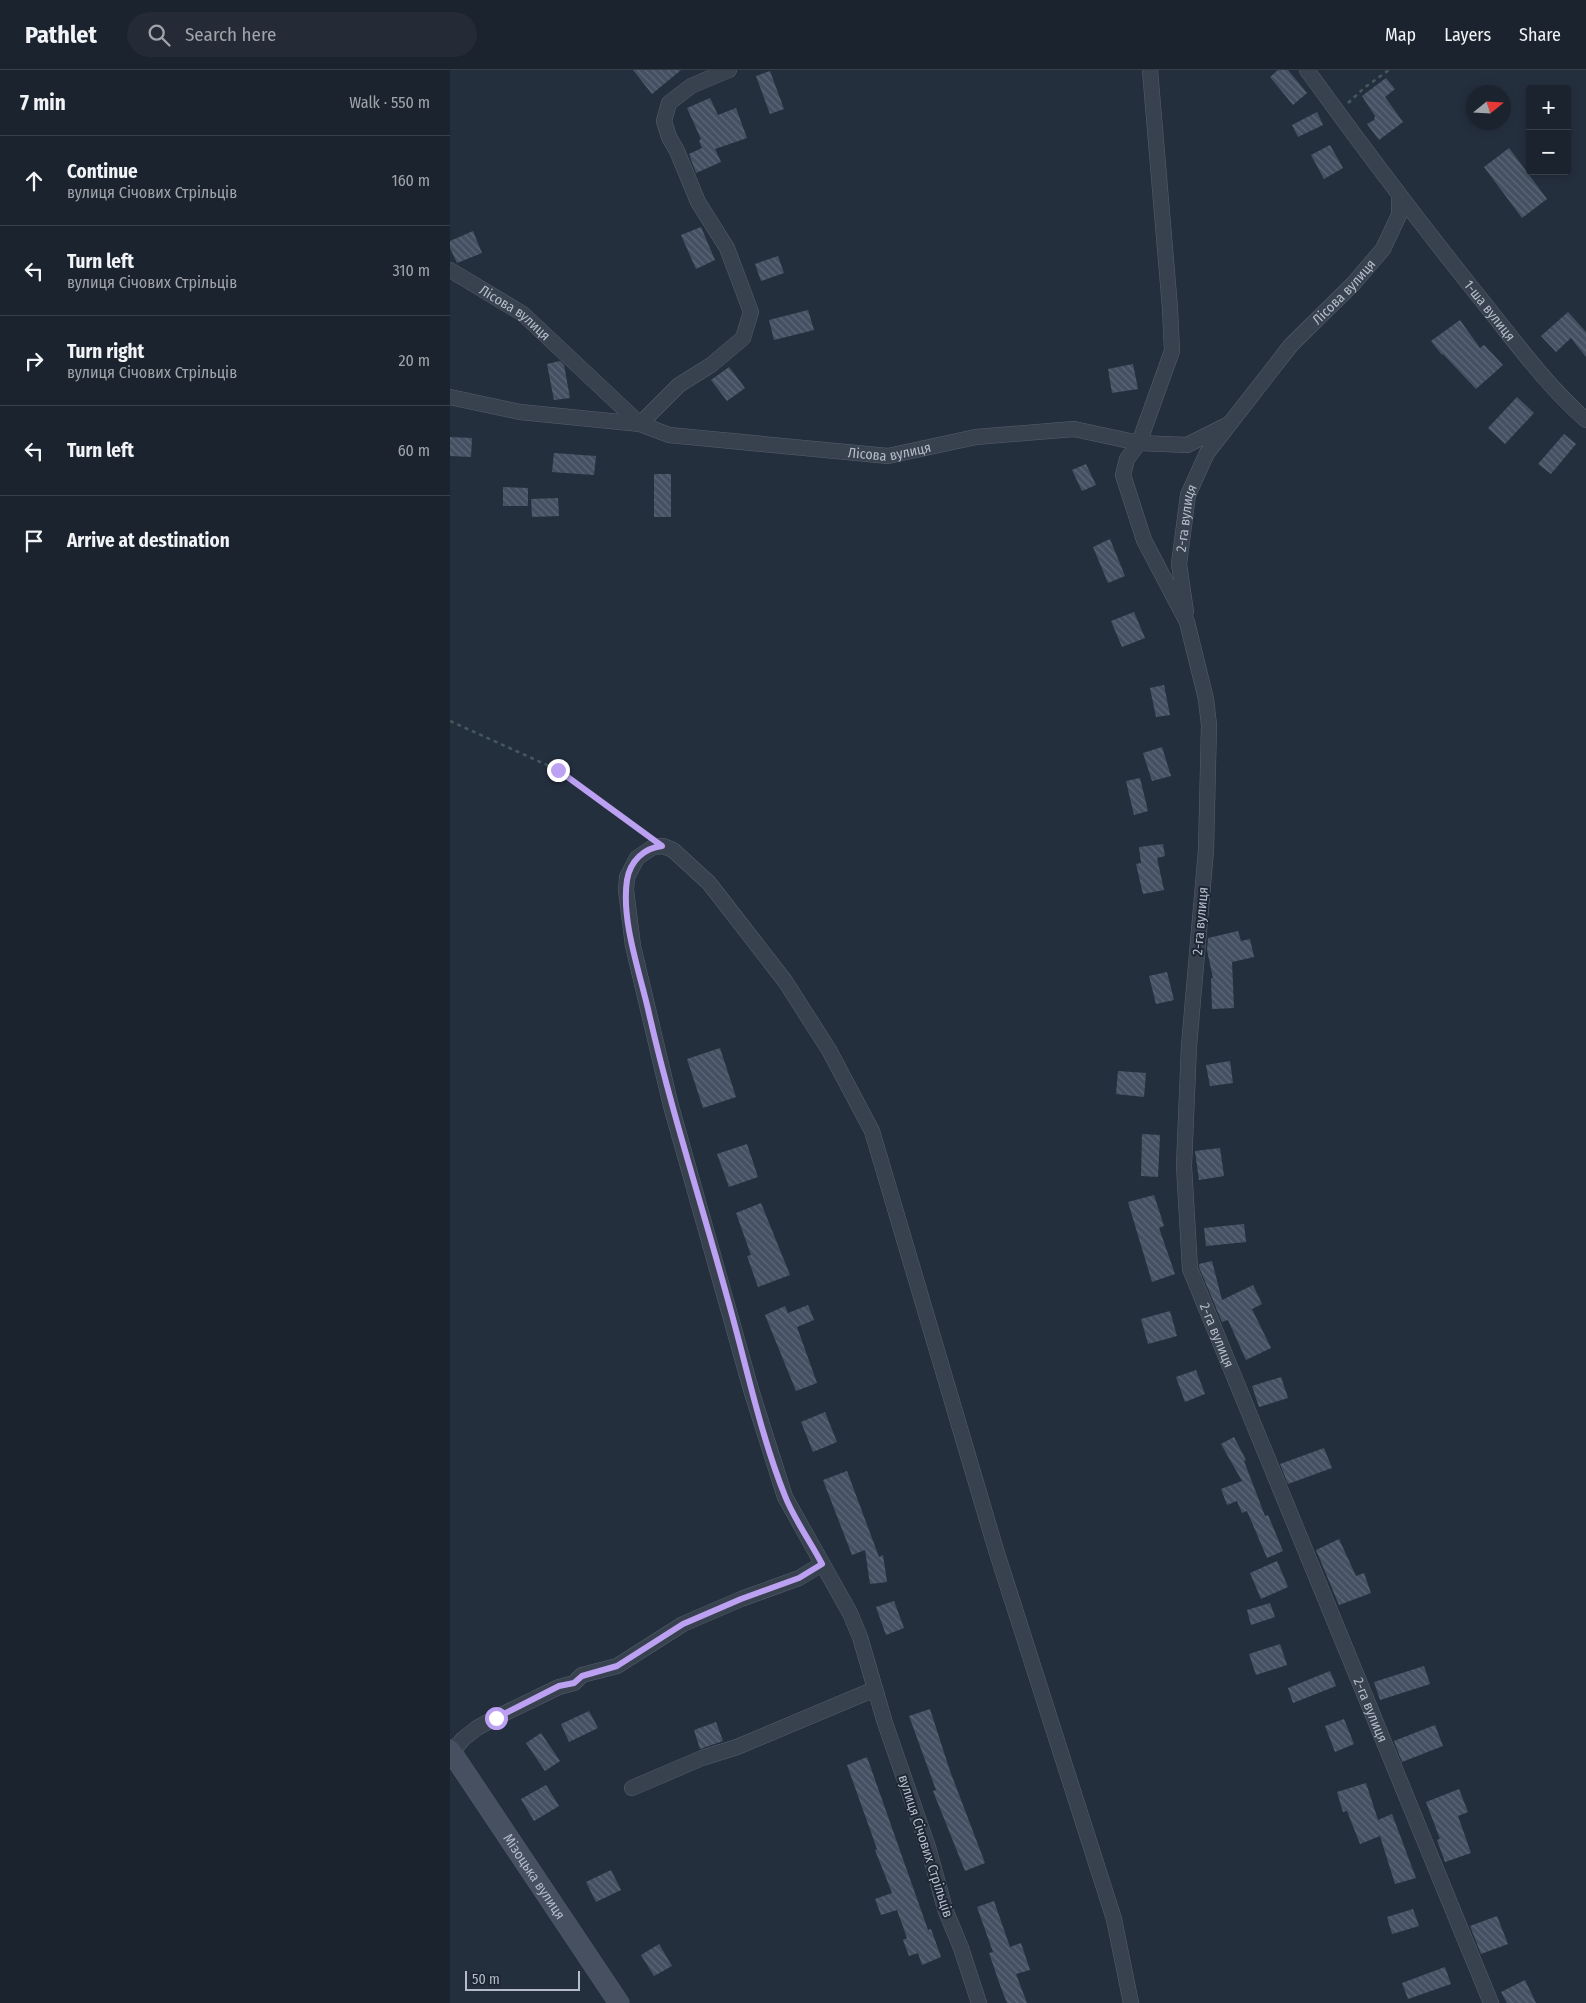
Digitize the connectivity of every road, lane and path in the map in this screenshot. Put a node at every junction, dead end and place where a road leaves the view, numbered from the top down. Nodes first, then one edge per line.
1 (729, 70) edge
2 (1150, 70) edge
3 (1307, 70) edge
4 (1390, 70) edge
5 (1338, 113) junction
6 (1399, 196) junction
7 (450, 270) edge
8 (450, 397) edge
9 (1586, 420) edge
10 (640, 424) junction
11 (1229, 424) junction
12 (1139, 443) junction
13 (1187, 622) junction
14 (450, 721) edge
15 (662, 846) junction
16 (822, 1564) junction
17 (875, 1689) junction
18 (451, 1751) edge
19 (632, 1788) dead end
20 (619, 2003) edge
21 (979, 2003) edge
22 (1131, 2003) edge
23 (1491, 2003) edge

1 - 10 street
2 - 12 street
3 - 5 street
4 - 5 path
5 - 6 street
6 - 9 street, 1-ша вулиця
6 - 11 street, Лісова вулиця
7 - 10 street, Лісова вулиця
8 - 10 street, Лісова вулиця
10 - 12 street, Лісова вулиця
11 - 12 street, Лісова вулиця
11 - 13 street, 2-га вулиця
12 - 13 street, 2-га вулиця
13 - 23 street, 2-га вулиця
14 - 15 path
15 - 16 street, вулиця Січових Стрільців
15 - 22 street
16 - 17 street, вулиця Січових Стрільців
16 - 18 street
17 - 19 street
17 - 21 street, вулиця Січових Стрільців
18 - 20 main road, Мізоцька вулиця

